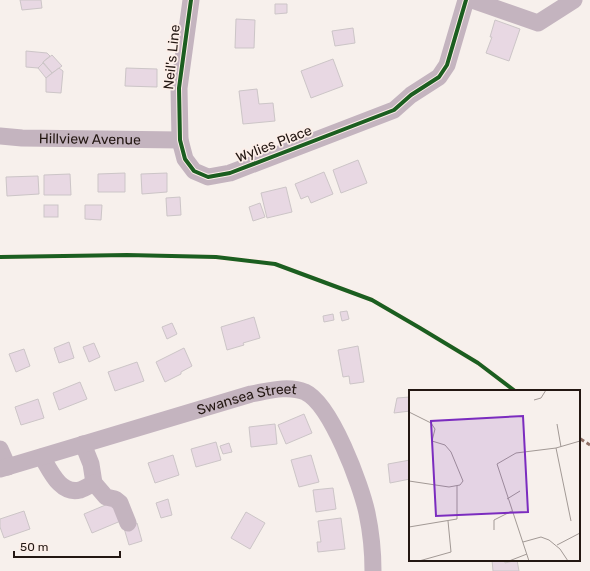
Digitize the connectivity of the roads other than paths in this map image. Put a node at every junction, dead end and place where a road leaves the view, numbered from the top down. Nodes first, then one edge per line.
1 (190, 0) edge
2 (466, 0) edge
3 (472, 0) edge
4 (574, 0) edge
5 (0, 136) edge
6 (180, 140) junction
7 (82, 444) junction
8 (0, 449) edge
9 (42, 457) junction
10 (4, 468) edge
11 (94, 483) junction
12 (128, 523) dead end
13 (373, 571) edge

1 - 6 street, Neil's Line
2 - 6 street, Wylies Place
3 - 4 street
5 - 6 street, Hillview Avenue
7 - 9 street, Swansea Street
7 - 11 street
7 - 13 street, Swansea Street
8 - 10 street
9 - 10 street, Swansea Street
9 - 11 street
11 - 12 street

